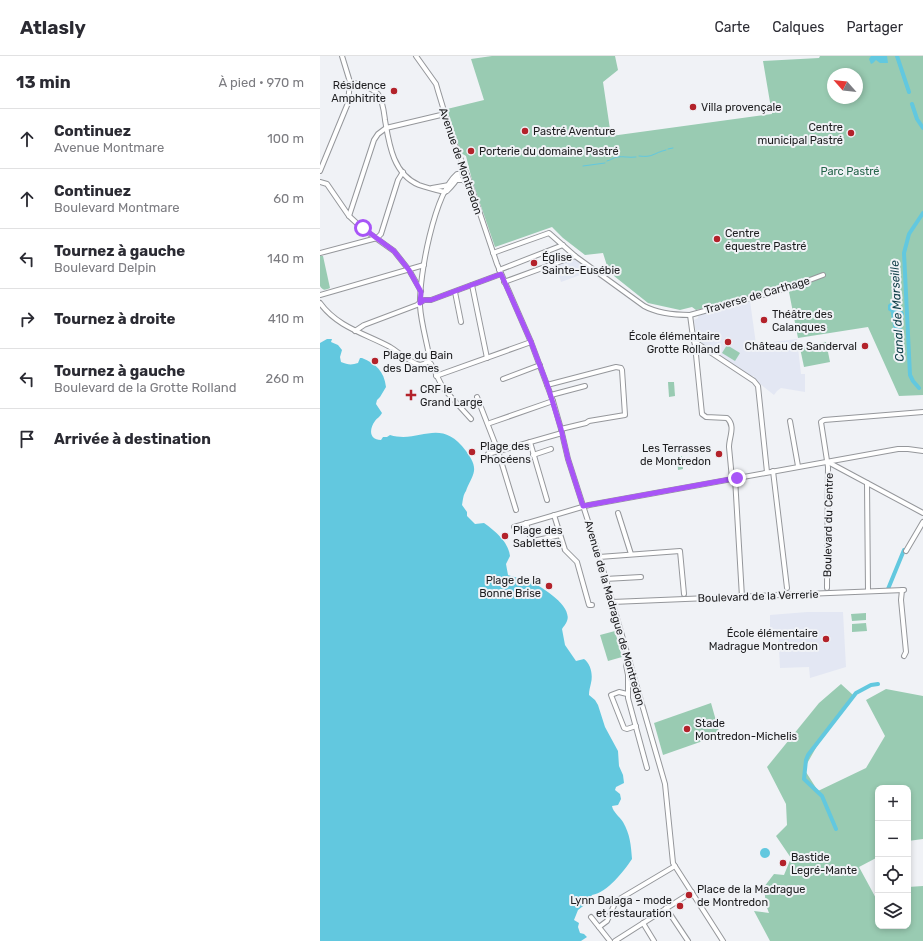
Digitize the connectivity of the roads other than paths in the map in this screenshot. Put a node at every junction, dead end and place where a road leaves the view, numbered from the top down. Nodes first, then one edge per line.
1 (342, 56) edge
2 (416, 56) edge
3 (350, 82) junction
4 (445, 114) junction
5 (386, 128) junction
6 (461, 162) junction
7 (320, 171) edge
8 (402, 172) junction
9 (459, 174) junction
10 (467, 175) junction
11 (455, 180) junction
12 (320, 182) edge
13 (448, 185) junction
14 (470, 186) junction
15 (432, 188) junction
16 (445, 192) junction
17 (349, 216) junction
18 (377, 238) junction
19 (563, 245) junction
20 (320, 253) edge
21 (493, 253) junction
22 (575, 256) junction
23 (424, 265) junction
24 (409, 270) junction
25 (500, 272) junction
26 (823, 275) dead end
27 (504, 282) junction
28 (472, 285) junction
29 (421, 292) junction
30 (455, 292) junction
31 (320, 295) edge
32 (320, 303) edge
33 (420, 303) junction
34 (690, 315) junction
35 (461, 322) dead end
36 (355, 330) junction
37 (531, 342) junction
38 (695, 342) junction
39 (488, 358) junction
40 (428, 361) junction
41 (540, 366) junction
42 (436, 376) junction
43 (503, 379) dead end
44 (547, 385) junction
45 (584, 386) dead end
46 (551, 395) junction
47 (477, 397) dead end
48 (553, 401) junction
49 (923, 412) edge
50 (471, 419) dead end
51 (790, 421) dead end
52 (490, 422) dead end
53 (562, 431) junction
54 (530, 442) junction
55 (551, 449) dead end
56 (498, 451) junction
57 (923, 451) edge
58 (488, 454) dead end
59 (533, 455) junction
60 (828, 462) junction
61 (798, 466) junction
62 (773, 471) junction
63 (767, 472) junction
64 (734, 478) junction
65 (867, 484) junction
66 (547, 500) dead end
67 (583, 506) junction
68 (516, 510) dead end
69 (618, 513) dead end
70 (923, 513) edge
71 (554, 514) junction
72 (923, 522) edge
73 (526, 523) junction
74 (514, 527) dead end
75 (560, 535) junction
76 (906, 550) dead end
77 (631, 554) junction
78 (599, 557) junction
79 (641, 577) dead end
80 (605, 579) junction
81 (787, 588) dead end
82 (827, 588) dead end
83 (868, 591) junction
84 (684, 594) dead end
85 (742, 597) junction
86 (612, 602) junction
87 (592, 605) dead end
88 (904, 656) dead end
89 (630, 662) junction
90 (627, 694) junction
91 (636, 726) junction
92 (647, 768) dead end
93 (675, 866) junction
94 (692, 892) junction
95 (666, 908) junction
96 (591, 917) dead end
97 (644, 923) junction
98 (600, 927) junction
99 (610, 941) edge
100 (615, 941) edge
101 (654, 941) edge
102 (688, 941) edge
103 (723, 941) edge

1 - 3 street
2 - 4 street, Avenue de Montredon
3 - 5 street
3 - 7 street
4 - 5 street
4 - 6 street, Avenue de Montredon
5 - 8 street
5 - 17 street
6 - 9 street
6 - 10 street, Avenue de Montredon
8 - 15 street
8 - 18 street
9 - 10 street
9 - 11 street
9 - 13 street
10 - 14 street, Avenue de Montredon
11 - 14 street
11 - 16 street
12 - 17 street
13 - 15 street
13 - 16 street
14 - 21 street, Avenue de Montredon
15 - 16 street
16 - 23 street
17 - 18 street
18 - 20 street
18 - 24 street
19 - 21 street, Traverse de Carthage
19 - 22 street, Traverse de Carthage
19 - 25 street
21 - 25 street, Avenue de Montredon
22 - 27 street
22 - 34 street, Traverse de Carthage
23 - 24 street
23 - 29 street
24 - 29 street
24 - 31 street
25 - 27 street, Avenue de Montredon
25 - 28 street
26 - 34 street, Traverse de Carthage
27 - 37 street, Avenue de la Madrague de Montredon
28 - 30 street
28 - 39 street
29 - 33 street
30 - 33 street
30 - 35 street
32 - 36 street
33 - 36 street
33 - 40 street
34 - 38 street, Traverse de Carthage
36 - 40 street
37 - 39 street
37 - 41 street, Avenue de la Madrague de Montredon
38 - 63 street
38 - 64 street, Traverse de Carthage
39 - 42 street
40 - 42 street
41 - 43 street
41 - 44 street, Avenue de la Madrague de Montredon
42 - 50 street
44 - 46 street, Avenue de la Madrague de Montredon
44 - 53 street
45 - 46 street
46 - 48 street, Avenue de la Madrague de Montredon
47 - 56 street
48 - 52 street
48 - 53 street, Avenue de la Madrague de Montredon
49 - 60 street, Boulevard du Centre
51 - 61 street
53 - 54 street
53 - 67 street, Avenue de la Madrague de Montredon
54 - 56 street
54 - 59 street
55 - 59 street
56 - 58 street
56 - 68 street
57 - 60 street
59 - 66 street
60 - 61 street
60 - 65 street
60 - 82 street, Boulevard du Centre
61 - 62 street
62 - 63 street
62 - 81 street
63 - 64 street
64 - 67 street
64 - 85 street, Traverse de Carthage
65 - 70 street
65 - 83 street
67 - 71 street
67 - 78 street, Avenue de la Madrague de Montredon
69 - 77 street
71 - 73 street
71 - 75 street
72 - 76 street
73 - 74 street
73 - 75 street
75 - 87 street
77 - 78 street
77 - 84 street
78 - 80 street, Avenue de la Madrague de Montredon
79 - 80 street
80 - 86 street, Avenue de la Madrague de Montredon
83 - 85 street, Boulevard de la Verrerie
83 - 88 street, Boulevard de la Verrerie
85 - 86 street, Boulevard de la Verrerie
86 - 89 street, Avenue de la Madrague de Montredon
89 - 90 street
89 - 93 street, Avenue de la Madrague de Montredon
90 - 91 street
90 - 91 street
91 - 92 street
93 - 94 street, Avenue de la Madrague de Montredon
93 - 98 street
94 - 95 street
94 - 103 street, Avenue de la Madrague de Montredon
95 - 97 street
95 - 102 street
96 - 98 street
97 - 100 street
97 - 101 street
98 - 99 street

